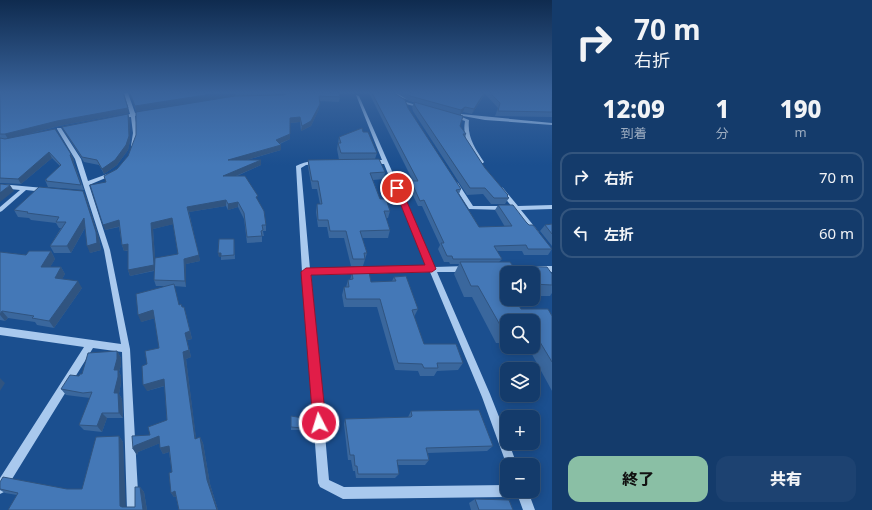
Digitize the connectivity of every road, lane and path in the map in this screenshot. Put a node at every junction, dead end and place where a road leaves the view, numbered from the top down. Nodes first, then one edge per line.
1 (121, 117) edge
2 (133, 117) edge
3 (366, 117) edge
4 (455, 117) edge
5 (475, 117) edge
6 (111, 119) edge
7 (552, 124) edge
8 (59, 129) dead end
9 (132, 150) edge
10 (364, 162) edge
11 (386, 162) junction
12 (327, 163) edge
13 (484, 167) edge
14 (119, 170) edge
15 (451, 176) edge
16 (86, 184) junction
17 (498, 185) edge
18 (0, 186) edge
19 (24, 188) junction
20 (53, 191) edge
21 (552, 207) edge
22 (517, 208) junction
23 (0, 210) edge
24 (539, 236) edge
25 (432, 269) junction
26 (473, 269) edge
27 (540, 269) edge
28 (552, 269) edge
29 (306, 272) junction
30 (0, 331) edge
31 (90, 345) junction
32 (126, 349) junction
33 (509, 458) edge
34 (0, 488) edge
35 (500, 491) edge
36 (525, 498) edge
37 (134, 510) edge
38 (529, 510) edge

1 - 6 street
2 - 9 street
3 - 11 street
4 - 13 street
5 - 7 street
8 - 16 street
10 - 11 street
11 - 25 street
12 - 29 street
14 - 16 street
15 - 22 street
16 - 32 street
17 - 22 street
18 - 19 street
19 - 20 street
19 - 23 street
21 - 22 street
22 - 24 street
25 - 26 street
25 - 29 street
25 - 33 street
27 - 28 street
29 - 35 street
30 - 31 street
31 - 32 street
31 - 34 street
32 - 37 street
36 - 38 street

